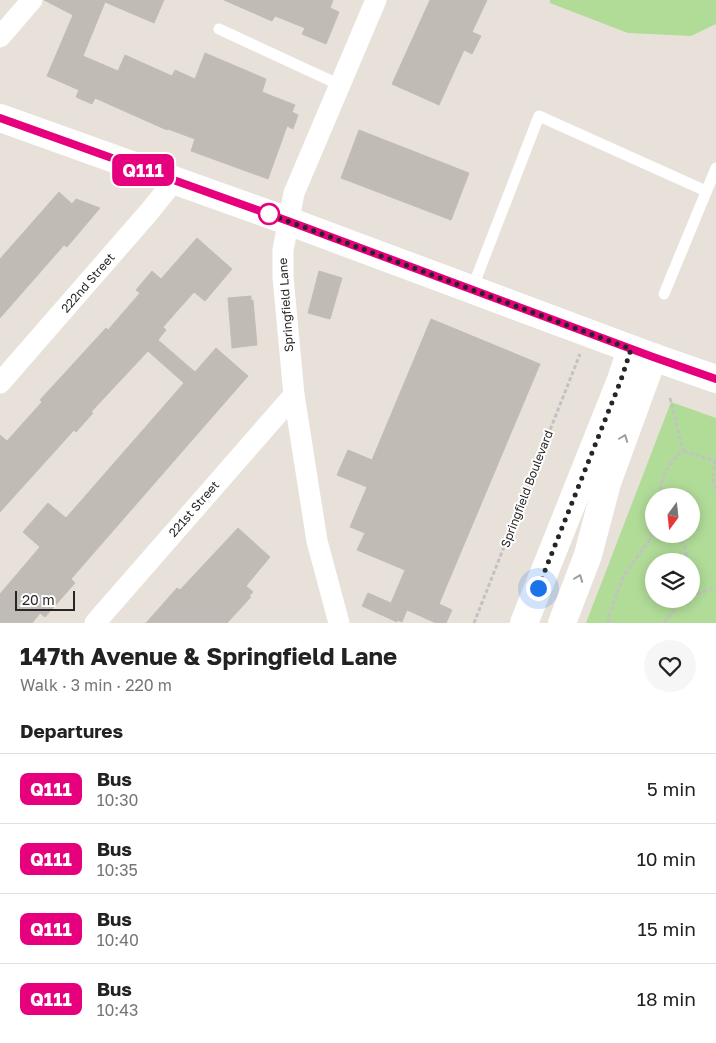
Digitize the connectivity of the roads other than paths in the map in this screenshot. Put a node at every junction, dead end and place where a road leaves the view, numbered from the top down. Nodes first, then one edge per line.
1 (32, 0) edge
2 (376, 0) edge
3 (219, 29) dead end
4 (0, 37) edge
5 (340, 85) junction
6 (0, 118) edge
7 (716, 168) edge
8 (174, 181) junction
9 (706, 191) junction
10 (288, 221) junction
11 (472, 289) junction
12 (664, 294) dead end
13 (642, 353) junction
14 (716, 379) edge
15 (0, 383) edge
16 (294, 396) junction
17 (94, 623) edge
18 (339, 623) edge
19 (524, 623) edge
20 (562, 623) edge

1 - 4 street
2 - 5 street, Springfield Lane
3 - 5 lane
5 - 10 street, Springfield Lane
6 - 8 street
7 - 9 lane
8 - 10 street
8 - 15 street, 222nd Street
9 - 11 lane
9 - 12 lane
10 - 11 street
10 - 16 street, Springfield Lane
11 - 13 street
13 - 14 street
13 - 19 street
20 -> 13 street
16 - 17 street, 221st Street
16 - 18 street, Springfield Lane

